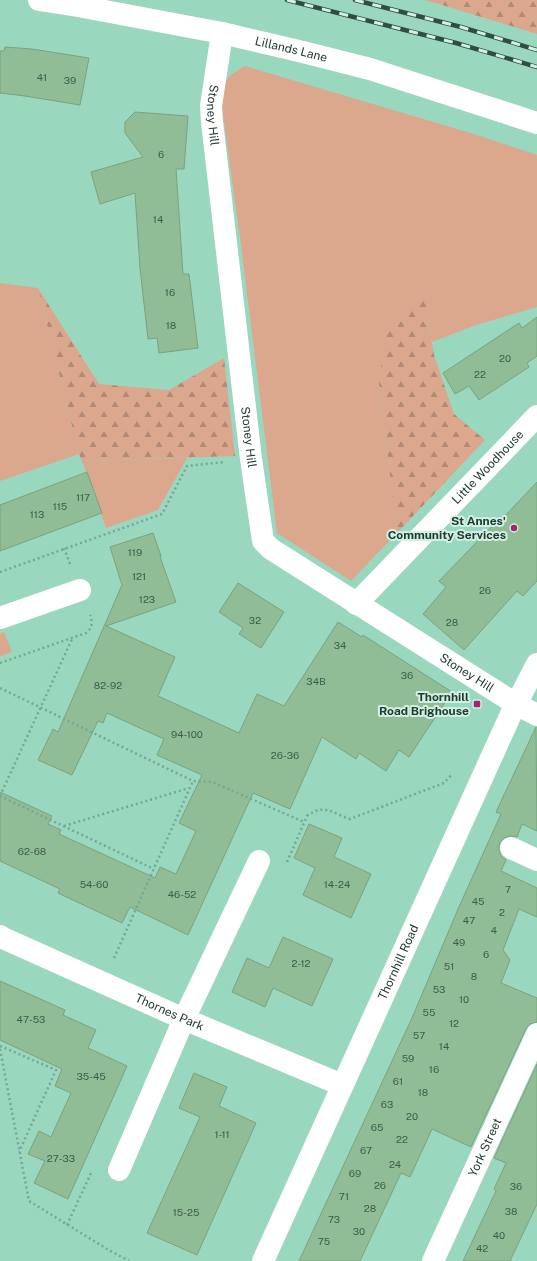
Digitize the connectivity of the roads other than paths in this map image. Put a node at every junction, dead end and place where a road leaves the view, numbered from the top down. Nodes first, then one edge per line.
1 (39, 0) edge
2 (222, 33) junction
3 (537, 122) edge
4 (537, 416) edge
5 (80, 590) dead end
6 (356, 604) junction
7 (0, 618) edge
8 (537, 664) edge
9 (516, 704) junction
10 (537, 715) edge
11 (512, 848) dead end
12 (537, 860) edge
13 (259, 861) road end
14 (0, 936) edge
15 (184, 1019) junction
16 (537, 1034) edge
17 (342, 1085) junction
18 (119, 1170) road end
19 (263, 1261) edge
20 (433, 1261) edge

1 - 2 street, Lillands Lane
2 - 3 street, Lillands Lane
2 - 6 street, Stoney Hill
4 - 6 street, Little Woodhouse
5 - 7 street
6 - 9 street, Stoney Hill
8 - 9 street, Thornhill Road
9 - 10 street, Stoney Hill
9 - 17 street, Thornhill Road
11 - 12 street
13 - 15 street
14 - 15 street, Thornes Park
15 - 17 street, Thornes Park
15 - 18 street
16 - 20 street, York Street
17 - 19 street, Thornhill Road

